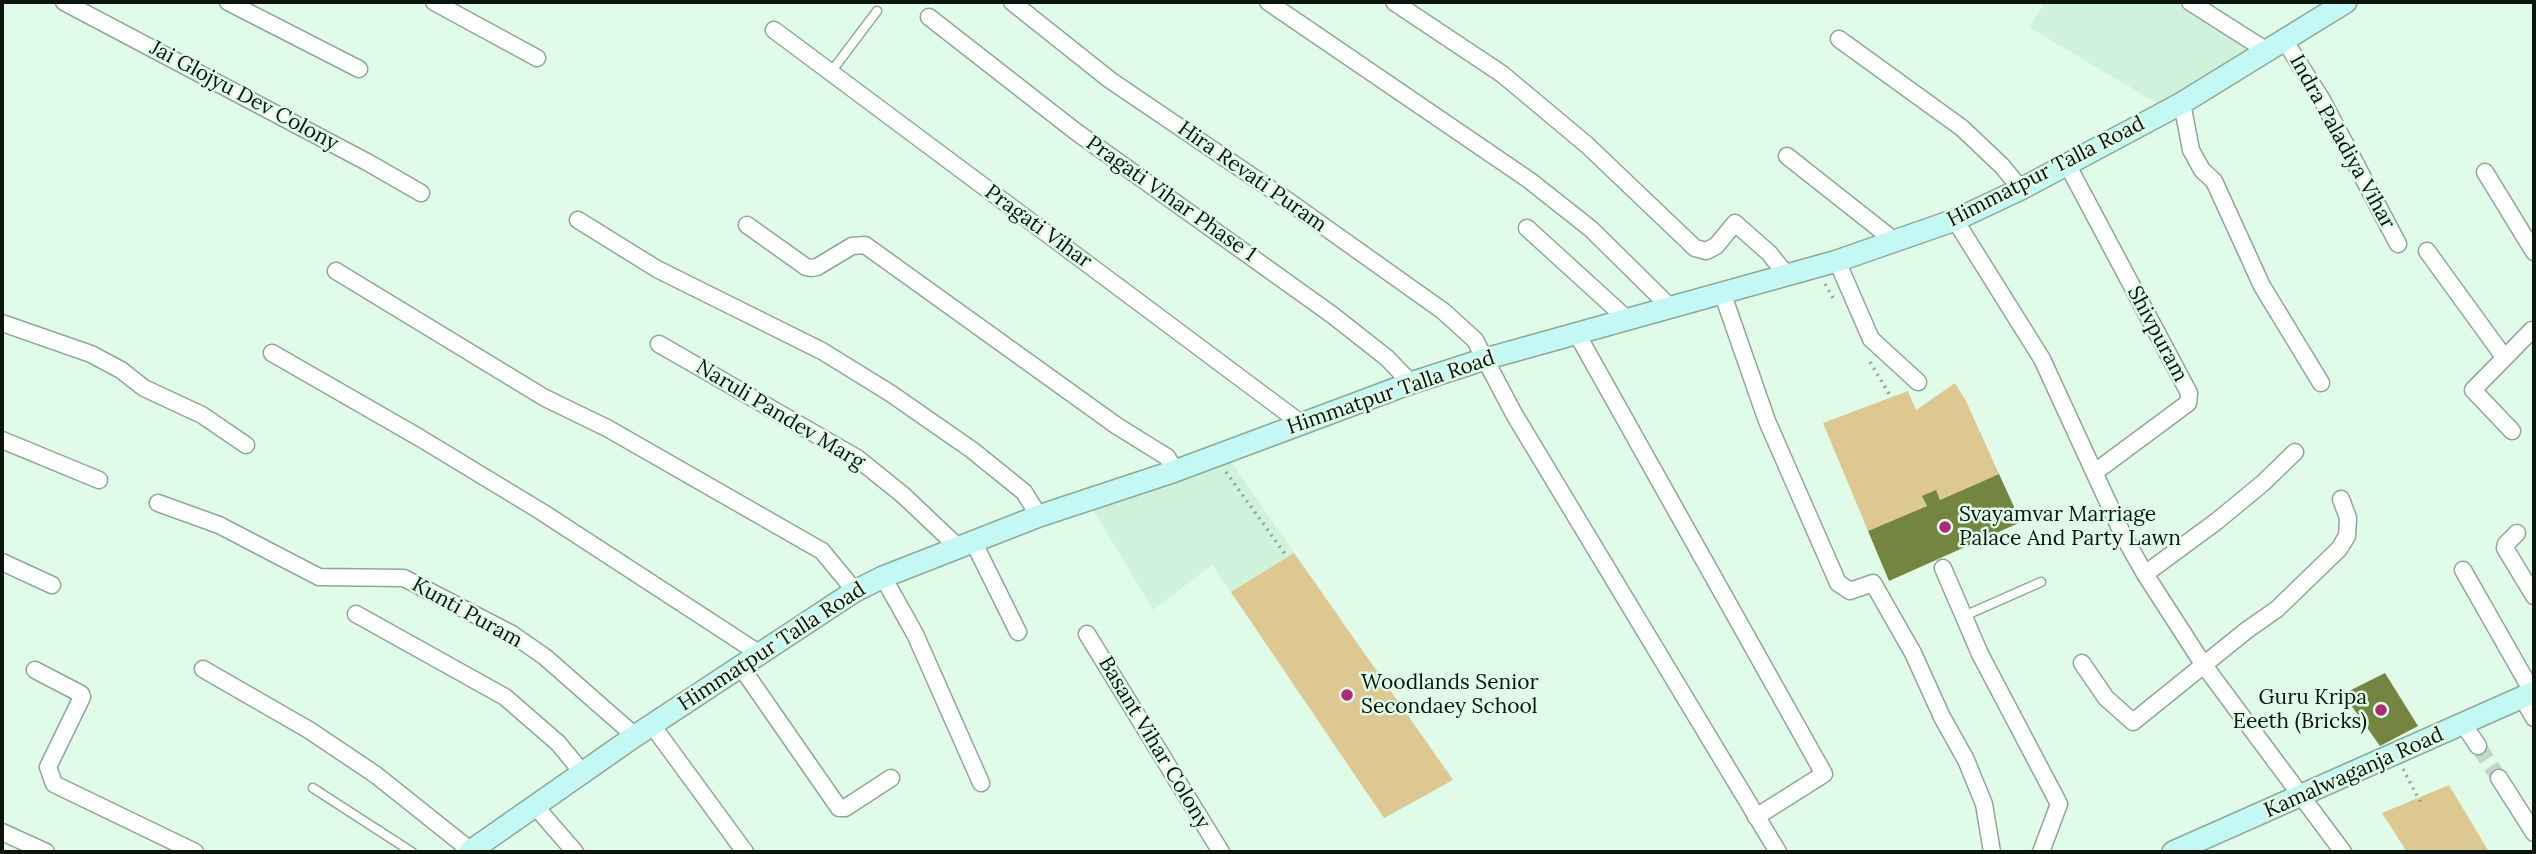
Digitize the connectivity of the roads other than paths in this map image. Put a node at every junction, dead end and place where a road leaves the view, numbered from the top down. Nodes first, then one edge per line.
1 (64, 2) edge
2 (228, 2) edge
3 (434, 2) edge
4 (1012, 2) edge
5 (1268, 2) edge
6 (1394, 2) edge
7 (2190, 2) edge
8 (2346, 2) edge
9 (877, 10) dead end
10 (929, 17) dead end
11 (774, 30) dead end
12 (1839, 39) dead end
13 (2276, 46) junction
14 (537, 58) dead end
15 (359, 69) dead end
16 (831, 72) junction
17 (2182, 103) junction
18 (1787, 156) dead end
19 (2067, 164) junction
20 (2485, 172) dead end
21 (2021, 189) junction
22 (421, 193) dead end
23 (578, 220) dead end
24 (1955, 220) junction
25 (747, 225) dead end
26 (1527, 228) dead end
27 (1896, 242) junction
28 (2398, 244) dead end
29 (2427, 251) dead end
30 (2534, 252) edge
31 (1837, 261) junction
32 (336, 271) dead end
33 (1786, 274) junction
34 (1722, 292) junction
35 (1670, 307) junction
36 (1627, 319) junction
37 (2, 323) edge
38 (2534, 330) edge
39 (1577, 334) junction
40 (659, 344) dead end
41 (272, 353) dead end
42 (2504, 357) junction
43 (1485, 359) junction
44 (1918, 382) dead end
45 (1411, 383) junction
46 (2321, 383) dead end
47 (1302, 424) junction
48 (2512, 431) dead end
49 (2, 440) edge
50 (246, 445) dead end
51 (2295, 452) dead end
52 (1175, 471) junction
53 (2095, 472) junction
54 (99, 480) dead end
55 (2341, 499) dead end
56 (158, 503) dead end
57 (1040, 516) junction
58 (2517, 533) dead end
59 (967, 545) junction
60 (2, 562) edge
61 (1943, 568) dead end
62 (2463, 570) dead end
63 (2145, 574) junction
64 (883, 578) junction
65 (2041, 582) dead end
66 (52, 585) dead end
67 (855, 592) junction
68 (2534, 596) edge
69 (356, 614) dead end
70 (1964, 616) junction
71 (1018, 632) dead end
72 (1087, 634) dead end
73 (760, 654) junction
74 (2082, 663) dead end
75 (2203, 664) junction
76 (741, 667) junction
77 (203, 669) dead end
78 (35, 670) dead end
79 (2530, 694) edge
80 (2534, 718) edge
81 (2464, 725) junction
82 (643, 730) junction
83 (2478, 746) tunnel mouth
84 (582, 772) junction
85 (891, 778) dead end
86 (2499, 778) tunnel mouth
87 (981, 783) dead end
88 (313, 788) dead end
89 (2301, 796) junction
90 (535, 806) junction
91 (1756, 817) junction
92 (2, 832) edge
93 (2534, 833) edge
94 (2198, 847) edge
95 (469, 851) edge
96 (46, 852) edge
97 (195, 852) edge
98 (412, 852) edge
99 (575, 852) edge
100 (745, 852) edge
101 (1221, 852) edge
102 (1777, 852) edge
103 (1992, 852) edge
104 (2041, 852) edge
105 (2172, 852) edge
106 (2343, 852) edge

1 - 22 street, Jai Glojyu Dev Colony
2 - 15 street
3 - 14 street
4 - 43 street, Hira Revati Puram
5 - 35 street
6 - 33 street
7 - 13 street
8 - 13 street, Himmatpur Talla Road
9 - 16 lane
10 - 45 street, Pragati Vihar Phase 1
11 - 16 street, Pragati Vihar
12 - 21 street
13 - 17 street, Himmatpur Talla Road
13 - 28 street, Indra Paladiya Vihar
16 - 47 street, Pragati Vihar
17 - 19 street, Himmatpur Talla Road
17 - 46 street
18 - 27 street
19 - 21 street, Himmatpur Talla Road
19 - 53 street, Shivpuram
20 - 30 street
21 - 24 street, Himmatpur Talla Road
23 - 57 street
24 - 27 street, Himmatpur Talla Road
24 - 53 street
25 - 52 street
26 - 36 street
27 - 31 street, Himmatpur Talla Road
29 - 42 street
31 - 33 street, Himmatpur Talla Road
31 - 44 street
32 - 67 street
33 - 34 street, Himmatpur Talla Road
34 - 35 street, Himmatpur Talla Road
34 - 103 street
35 - 36 street, Himmatpur Talla Road
36 - 39 street, Himmatpur Talla Road
37 - 50 street
38 - 42 street
39 - 43 street, Himmatpur Talla Road
39 - 91 street
40 - 59 street, Naruli Pandev Marg
41 - 73 street
42 - 48 street
43 - 45 street, Himmatpur Talla Road
43 - 91 street, Hira Revati Puram
45 - 47 street, Himmatpur Talla Road
47 - 52 street, Himmatpur Talla Road
49 - 54 street
51 - 63 street
52 - 57 street, Himmatpur Talla Road
53 - 63 street
55 - 75 street
56 - 82 street, Kunti Puram
57 - 59 street, Himmatpur Talla Road
58 - 68 street
59 - 64 street, Himmatpur Talla Road
59 - 71 street
60 - 66 street
61 - 70 street
62 - 79 street
63 - 75 street
64 - 67 street, Himmatpur Talla Road
64 - 87 street
65 - 70 lane
67 - 73 street, Himmatpur Talla Road
69 - 84 street
70 - 104 street
72 - 101 street, Basant Vihar Colony
73 - 76 street, Himmatpur Talla Road
74 - 75 street
75 - 89 street
76 - 82 street, Himmatpur Talla Road
76 - 85 street
77 - 95 street
78 - 97 street
79 - 80 street
79 - 81 street, Kamalwaganja Road
81 - 83 street
81 - 89 street, Kamalwaganja Road
82 - 84 street, Himmatpur Talla Road
82 - 100 street, Kunti Puram
84 - 90 street, Himmatpur Talla Road
86 - 93 street
88 - 98 lane
89 - 94 street, Kamalwaganja Road
89 - 106 street
90 - 95 street, Himmatpur Talla Road
90 - 99 street
91 - 102 street, Hira Revati Puram
92 - 96 street
94 - 105 street, Kamalwaganja Road

